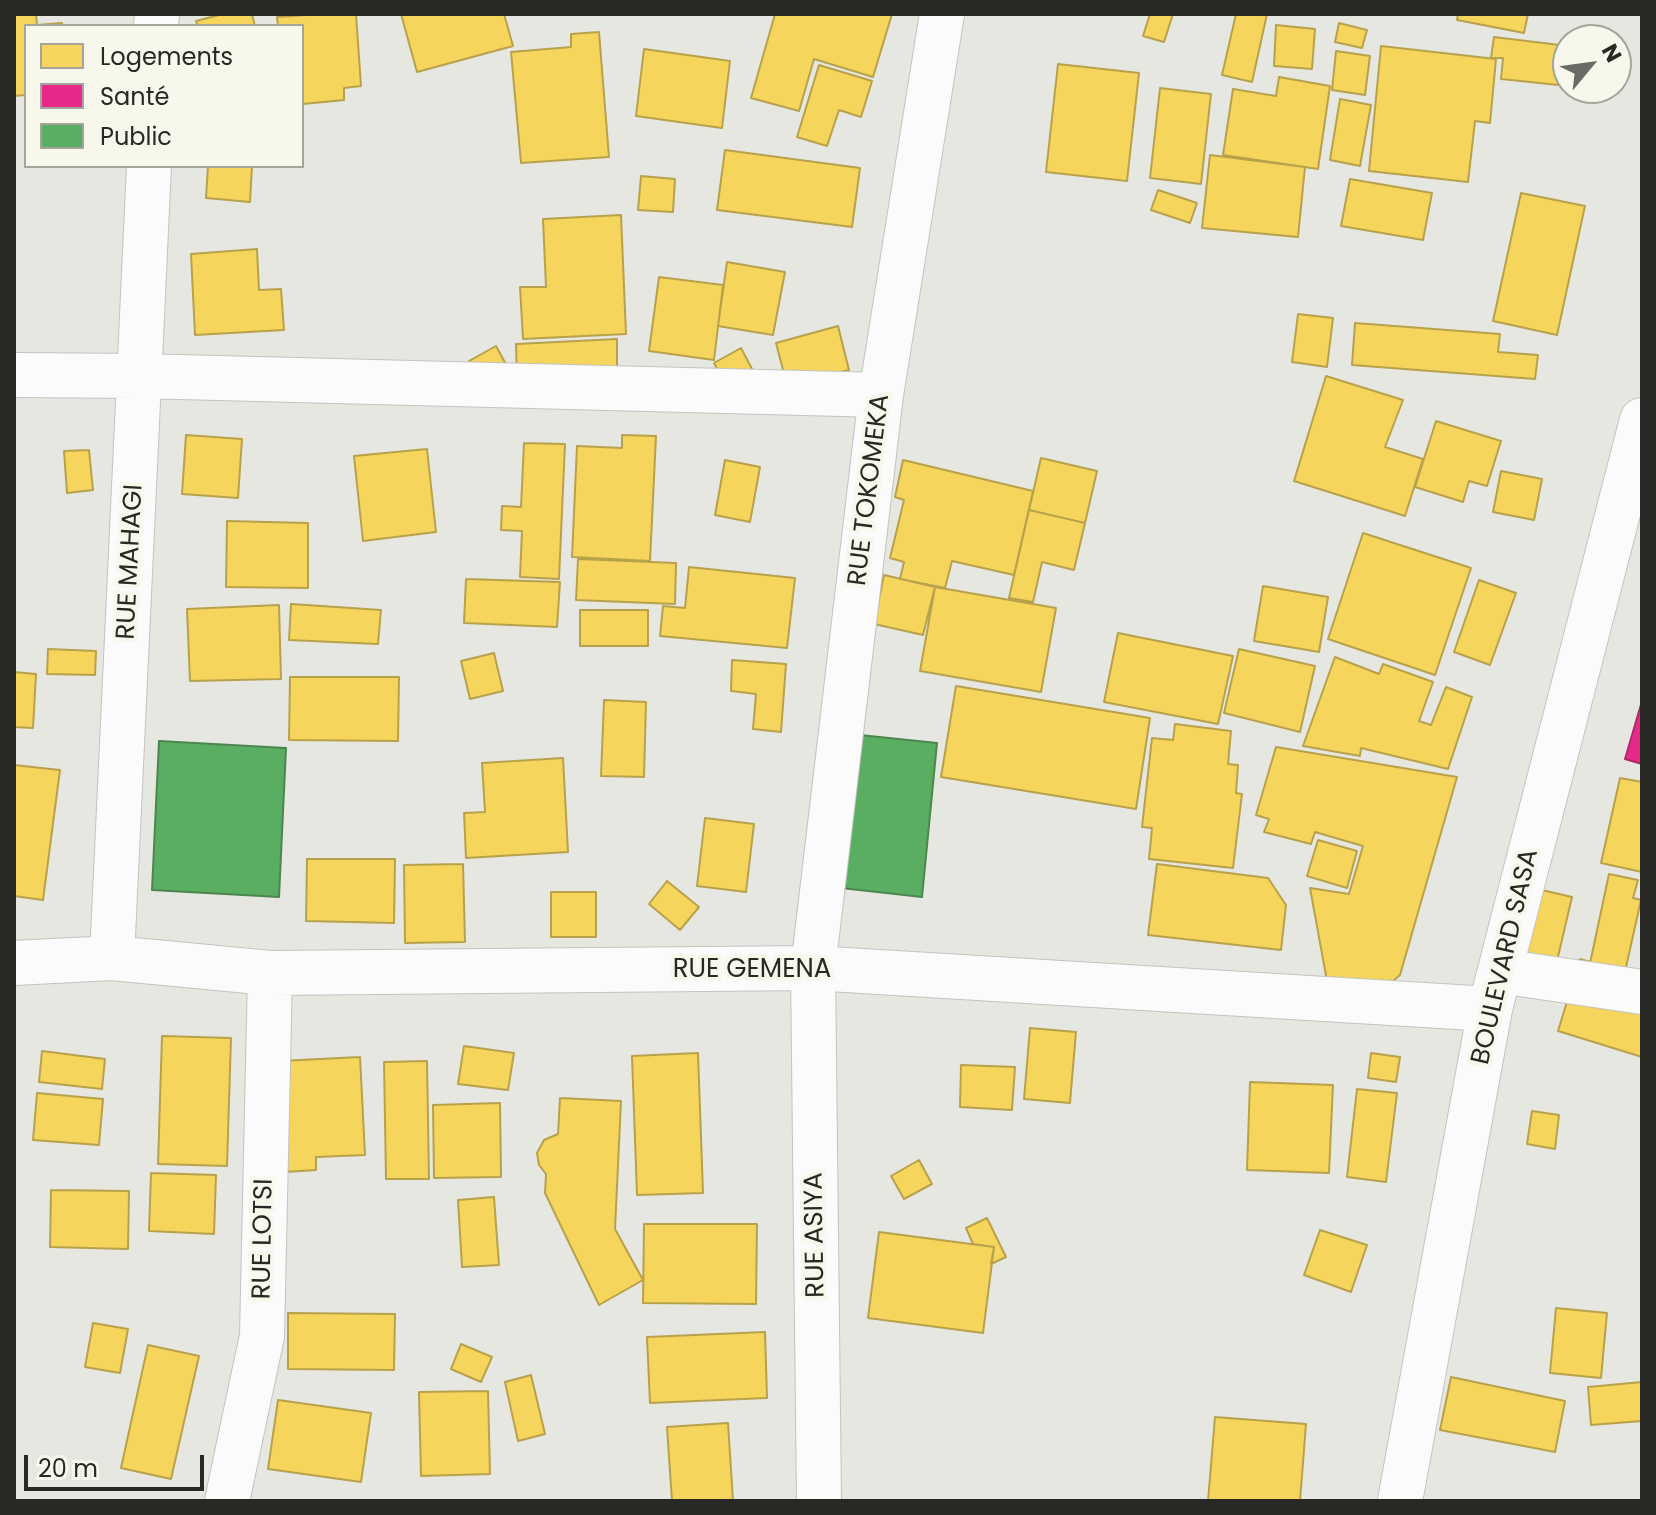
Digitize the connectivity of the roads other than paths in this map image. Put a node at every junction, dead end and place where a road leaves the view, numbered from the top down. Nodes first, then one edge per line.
1 (942, 14) edge
2 (149, 168) edge
3 (14, 375) edge
4 (140, 376) junction
5 (881, 395) junction
6 (1642, 420) edge
7 (112, 958) junction
8 (14, 963) edge
9 (813, 968) junction
10 (270, 973) junction
11 (1495, 990) junction
12 (1642, 992) edge
13 (227, 1501) edge
14 (819, 1501) edge
15 (1400, 1501) edge

1 - 5 street, RUE TOKOMEKA
2 - 4 street, RUE MAHAGI
3 - 4 street
4 - 5 street
4 - 7 street, RUE MAHAGI
5 - 9 street, RUE TOKOMEKA
6 - 11 street, BOULEVARD SASA
7 - 8 street, RUE GEMENA
7 - 10 street, RUE GEMENA
9 - 10 street, RUE GEMENA
9 - 11 street, RUE GEMENA
9 - 14 street, RUE ASIYA
10 - 13 street, RUE LOTSI
11 - 12 street, RUE GEMENA
11 - 15 street, BOULEVARD SASA

